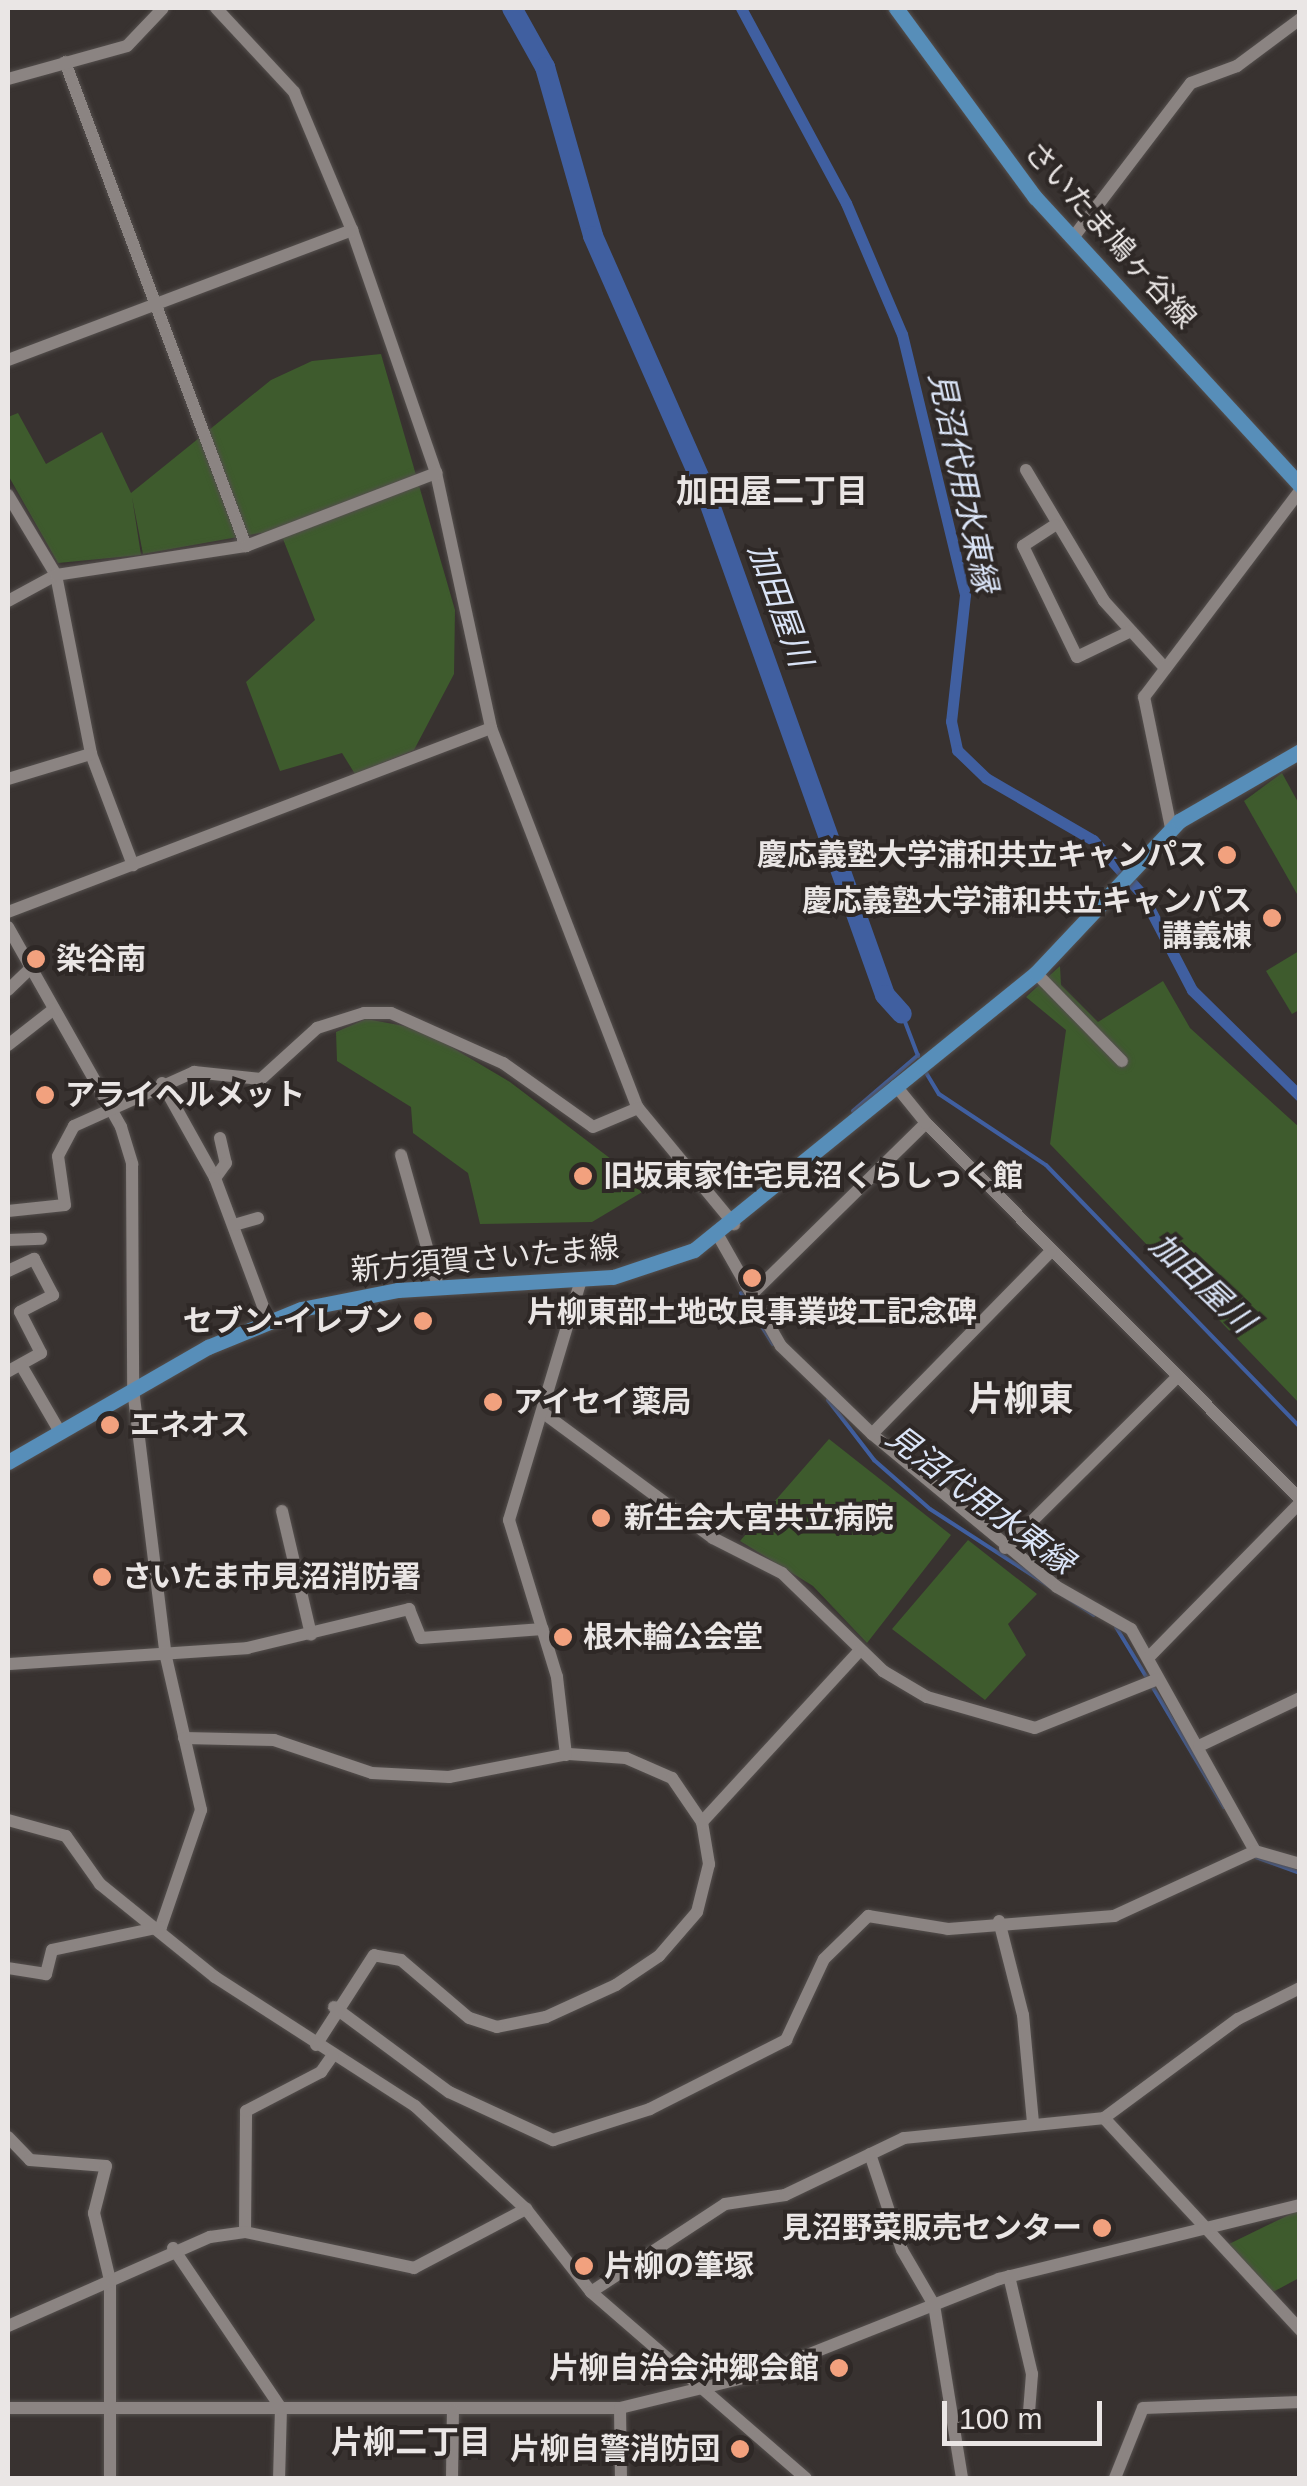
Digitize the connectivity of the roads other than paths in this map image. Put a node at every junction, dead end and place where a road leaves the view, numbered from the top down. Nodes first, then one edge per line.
1 (164, 8) edge
2 (216, 8) edge
3 (896, 8) edge
4 (1300, 19) edge
5 (65, 62) junction
6 (8, 79) edge
7 (352, 230) junction
8 (1072, 239) junction
9 (155, 306) junction
10 (8, 360) edge
11 (1026, 470) dead end
12 (436, 473) junction
13 (1300, 488) edge
14 (8, 494) edge
15 (1055, 525) junction
16 (246, 546) junction
17 (56, 574) junction
18 (8, 601) edge
19 (1129, 632) junction
20 (1165, 668) junction
21 (491, 728) junction
22 (1300, 752) edge
23 (91, 754) junction
24 (8, 779) edge
25 (1171, 828) junction
26 (133, 865) junction
27 (8, 912) edge
28 (8, 926) edge
29 (31, 968) junction
30 (1036, 973) junction
31 (8, 990) edge
32 (54, 1008) junction
33 (8, 1044) edge
34 (1122, 1061) dead end
35 (162, 1083) junction
36 (896, 1086) junction
37 (110, 1108) junction
38 (638, 1108) junction
39 (926, 1123) junction
40 (220, 1138) dead end
41 (400, 1155) dead end
42 (215, 1178) junction
43 (8, 1212) edge
44 (258, 1218) dead end
45 (234, 1224) junction
46 (734, 1224) junction
47 (719, 1236) junction
48 (41, 1239) dead end
49 (8, 1240) edge
50 (1050, 1252) junction
51 (8, 1271) edge
52 (581, 1280) junction
53 (438, 1287) junction
54 (751, 1296) junction
55 (268, 1320) junction
56 (21, 1365) junction
57 (8, 1371) edge
58 (1177, 1377) junction
59 (134, 1389) junction
60 (542, 1412) junction
61 (60, 1432) junction
62 (872, 1434) junction
63 (8, 1462) edge
64 (1300, 1501) edge
65 (282, 1511) dead end
66 (1005, 1548) junction
67 (542, 1629) junction
68 (311, 1634) junction
69 (860, 1650) junction
70 (166, 1656) junction
71 (1149, 1657) junction
72 (8, 1664) edge
73 (1158, 1679) junction
74 (1300, 1698) edge
75 (184, 1738) junction
76 (1198, 1746) junction
77 (566, 1754) junction
78 (8, 1820) edge
79 (702, 1822) junction
80 (1255, 1851) junction
81 (1300, 1864) edge
82 (999, 1920) junction
83 (161, 1927) junction
84 (8, 1968) edge
85 (1300, 1988) edge
86 (334, 2007) junction
87 (316, 2045) junction
88 (333, 2055) junction
89 (1104, 2118) junction
90 (1033, 2123) junction
91 (8, 2137) edge
92 (870, 2154) junction
93 (1300, 2204) edge
94 (526, 2209) junction
95 (1205, 2228) junction
96 (245, 2232) junction
97 (173, 2248) junction
98 (1008, 2276) junction
99 (110, 2280) junction
100 (591, 2292) junction
101 (934, 2305) junction
102 (8, 2326) edge
103 (1300, 2330) edge
104 (704, 2391) junction
105 (1300, 2402) edge
106 (8, 2408) edge
107 (281, 2408) junction
108 (620, 2408) junction
109 (110, 2409) junction
110 (452, 2410) junction
111 (1028, 2424) dead end
112 (110, 2478) edge
113 (279, 2478) edge
114 (452, 2478) edge
115 (621, 2478) edge
116 (806, 2478) edge
117 (962, 2478) edge
118 (1115, 2478) edge

1 - 5 street
2 - 7 street
3 - 8 main road, さいたま鳩ヶ谷線
4 - 8 street
5 - 6 street
5 - 9 street
7 - 9 street
7 - 12 street
8 - 13 main road, さいたま鳩ヶ谷線
9 - 10 street
9 - 16 street
11 - 15 street
12 - 16 street
12 - 21 street
13 - 20 street
14 - 17 street
15 - 19 street
15 - 19 street
16 - 17 street
17 - 18 street
17 - 23 street
19 - 20 street
20 - 25 street
21 - 26 street
21 - 38 street
22 - 25 main road, 新方須賀さいたま線
23 - 24 street
23 - 26 street
25 - 30 main road, 新方須賀さいたま線
26 - 27 street
28 - 29 street
29 - 31 street
29 - 32 street
30 - 34 street
30 - 36 main road, 新方須賀さいたま線
32 - 33 street
32 - 37 street
35 - 37 street
35 - 38 street
35 - 42 street
36 - 39 street
36 - 46 main road, 新方須賀さいたま線
37 - 43 street
37 - 59 street
38 - 46 street
39 - 50 street
39 - 54 street
40 - 42 street
41 - 53 street
42 - 45 street
44 - 45 street
45 - 55 street
46 - 47 main road, 新方須賀さいたま線
47 - 52 main road, 新方須賀さいたま線
47 - 54 street
48 - 49 street
50 - 58 street
50 - 62 street
51 - 56 street
52 - 53 main road, 新方須賀さいたま線
52 - 60 street
53 - 55 main road, 新方須賀さいたま線
54 - 62 street
55 - 59 main road, 新方須賀さいたま線
56 - 57 street
56 - 61 street
58 - 64 street
58 - 66 street
59 - 61 main road, 新方須賀さいたま線
59 - 70 street
60 - 67 street
60 - 69 street
61 - 63 main road, 新方須賀さいたま線
62 - 66 street
64 - 71 street
65 - 68 street
66 - 71 street
67 - 68 street
67 - 77 street
68 - 70 street
69 - 73 street
69 - 79 street
70 - 72 street
70 - 75 street
71 - 73 street
73 - 76 street
74 - 76 street
75 - 77 street
75 - 83 street
76 - 80 street
77 - 79 street
78 - 83 street
79 - 86 street
80 - 81 street
80 - 82 street
82 - 86 street
82 - 90 street
83 - 84 street
83 - 87 street
85 - 89 street
86 - 87 street
87 - 88 street
88 - 94 street
88 - 96 street
89 - 90 street
89 - 95 street
90 - 92 street
91 - 99 street
92 - 100 street
92 - 101 street
93 - 95 street
94 - 96 street
94 - 100 street
95 - 98 street
95 - 103 street
96 - 97 street
97 - 99 street
97 - 107 street
98 - 101 street
98 - 111 street
99 - 102 street
99 - 109 street
100 - 104 street
101 - 104 street
101 - 117 street
104 - 108 street
104 - 116 street
105 - 118 street
106 - 109 street
107 - 109 street
107 - 110 street
107 - 113 street
108 - 110 street
108 - 115 street
109 - 112 street
110 - 114 street

